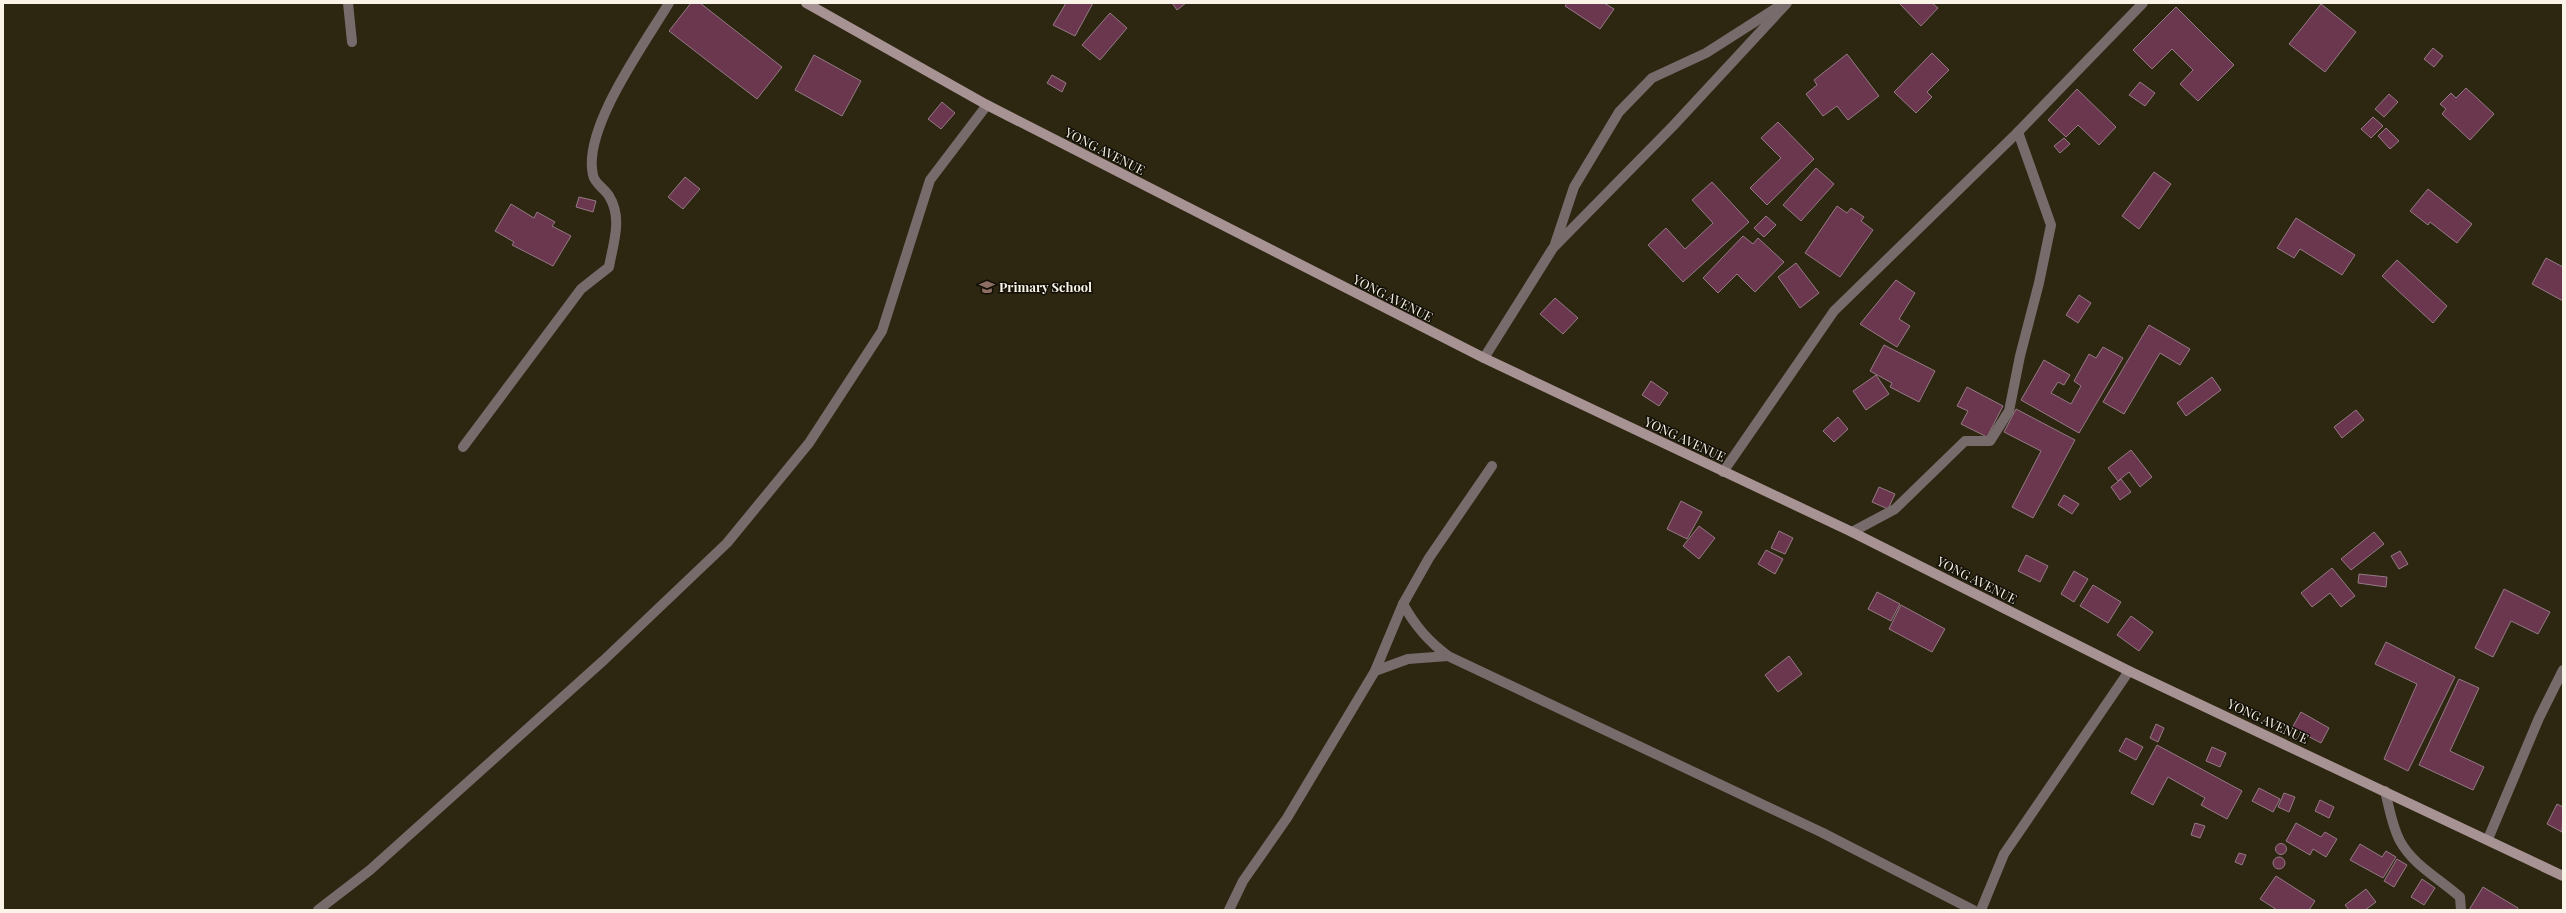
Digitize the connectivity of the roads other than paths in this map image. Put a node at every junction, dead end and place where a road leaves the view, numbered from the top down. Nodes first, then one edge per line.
1 (348, 3) edge
2 (669, 3) edge
3 (806, 3) edge
4 (1786, 3) edge
5 (2143, 3) edge
6 (352, 42) dead end
7 (987, 105) junction
8 (2018, 132) junction
9 (1553, 248) junction
10 (1484, 358) junction
11 (463, 448) dead end
12 (1492, 466) dead end
13 (1723, 472) junction
14 (1852, 532) junction
15 (1403, 604) junction
16 (1448, 656) junction
17 (2129, 670) junction
18 (2563, 670) edge
19 (1375, 671) junction
20 (2385, 791) junction
21 (2488, 840) junction
22 (2563, 876) edge
23 (318, 910) edge
24 (1229, 910) edge
25 (1973, 910) edge
26 (1981, 910) edge
27 (2462, 910) edge

1 - 6 street
2 - 11 street
3 - 7 street, YONG AVENUE
4 - 9 street
4 - 9 street
5 - 8 street
7 - 10 street, YONG AVENUE
7 - 23 street
8 - 13 street
8 - 14 street
9 - 10 street
10 - 13 street, YONG AVENUE
12 - 15 street
13 - 14 street, YONG AVENUE
14 - 17 street, YONG AVENUE
15 - 16 street
15 - 19 street
16 - 19 street
16 - 25 street
17 - 20 street, YONG AVENUE
17 - 26 street
18 - 21 street
19 - 24 street
20 - 21 street, YONG AVENUE
20 - 27 street
21 - 22 street, YONG AVENUE

